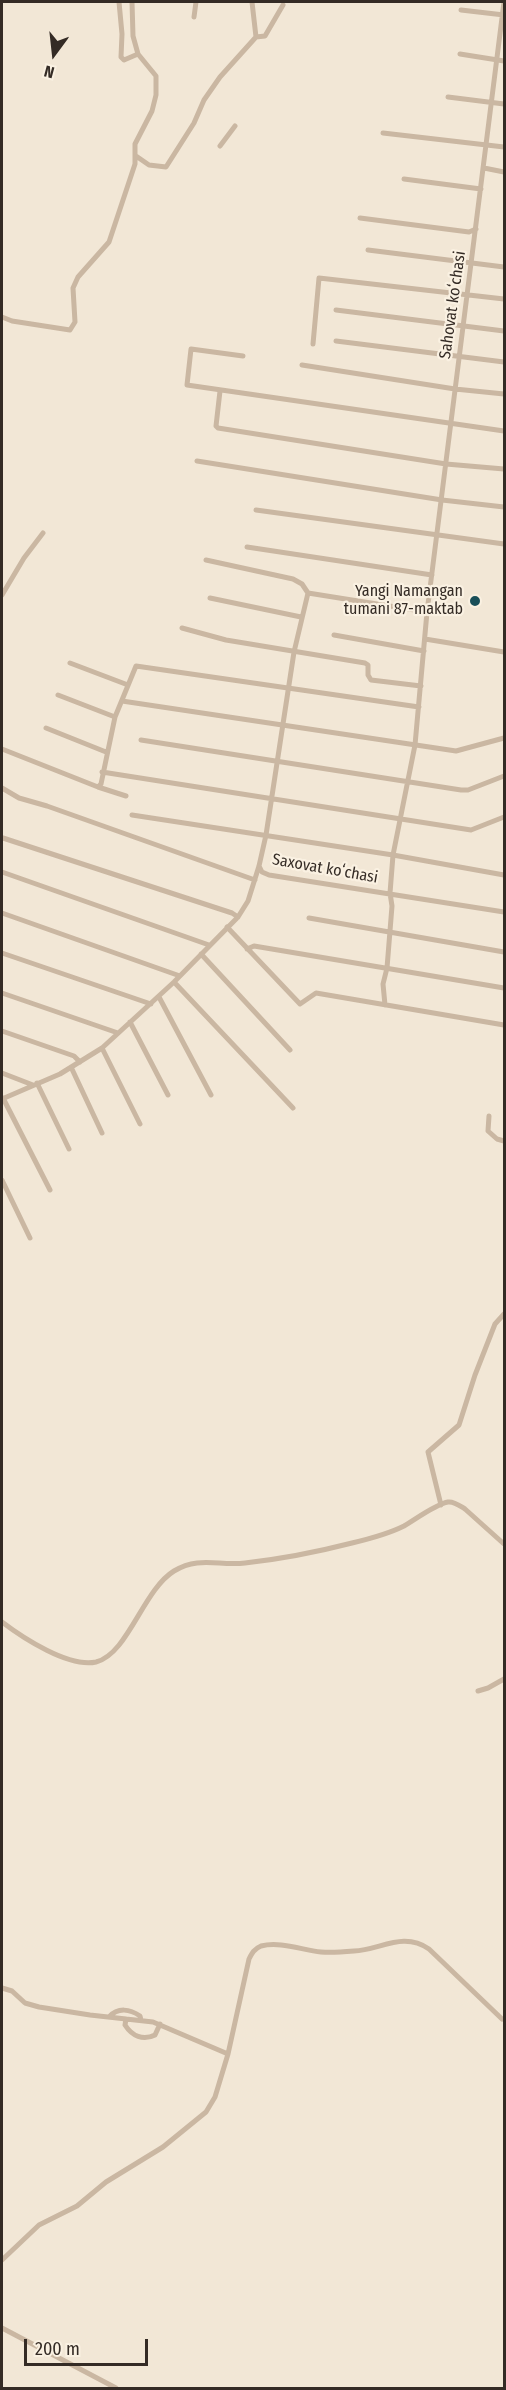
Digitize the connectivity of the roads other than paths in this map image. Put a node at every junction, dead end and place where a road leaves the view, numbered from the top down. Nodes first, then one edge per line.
1 (119, 2) edge
2 (132, 2) edge
3 (196, 2) edge
4 (252, 2) edge
5 (504, 2) edge
6 (283, 5) dead end
7 (461, 10) dead end
8 (504, 15) edge
9 (194, 16) dead end
10 (254, 39) junction
11 (138, 54) junction
12 (460, 54) dead end
13 (497, 60) junction
14 (504, 61) edge
15 (448, 97) dead end
16 (492, 103) junction
17 (504, 104) edge
18 (235, 126) dead end
19 (383, 133) dead end
20 (487, 145) junction
21 (220, 146) dead end
22 (504, 147) edge
23 (136, 156) junction
24 (484, 168) junction
25 (504, 171) edge
26 (404, 179) dead end
27 (481, 189) junction
28 (360, 218) dead end
29 (476, 230) junction
30 (368, 250) dead end
31 (472, 263) junction
32 (504, 267) edge
33 (468, 294) junction
34 (504, 298) edge
35 (336, 310) dead end
36 (2, 317) edge
37 (464, 325) junction
38 (504, 331) edge
39 (336, 341) dead end
40 (313, 344) dead end
41 (243, 356) dead end
42 (460, 357) junction
43 (504, 362) edge
44 (302, 365) dead end
45 (455, 389) junction
46 (220, 391) junction
47 (504, 394) edge
48 (451, 425) junction
49 (504, 431) edge
50 (197, 461) dead end
51 (446, 464) junction
52 (504, 469) edge
53 (441, 500) junction
54 (504, 507) edge
55 (256, 510) dead end
56 (43, 533) dead end
57 (437, 536) junction
58 (504, 544) edge
59 (247, 547) dead end
60 (206, 560) dead end
61 (432, 575) junction
62 (308, 593) junction
63 (2, 595) edge
64 (210, 598) dead end
65 (427, 612) junction
66 (301, 618) junction
67 (182, 628) dead end
68 (334, 635) dead end
69 (425, 639) junction
70 (424, 651) junction
71 (294, 652) junction
72 (504, 652) edge
73 (70, 663) dead end
74 (128, 685) junction
75 (421, 686) junction
76 (288, 688) junction
77 (58, 695) dead end
78 (122, 701) junction
79 (419, 707) junction
80 (115, 717) junction
81 (283, 725) junction
82 (46, 728) dead end
83 (504, 738) edge
84 (141, 740) dead end
85 (415, 745) junction
86 (2, 749) edge
87 (106, 752) junction
88 (278, 762) junction
89 (102, 772) junction
90 (504, 776) edge
91 (408, 782) junction
92 (98, 787) junction
93 (2, 788) edge
94 (126, 796) dead end
95 (272, 799) junction
96 (132, 815) dead end
97 (504, 817) edge
98 (400, 818) junction
99 (266, 835) junction
100 (3, 838) edge
101 (393, 855) junction
102 (259, 867) junction
103 (2, 872) edge
104 (504, 875) edge
105 (255, 880) junction
106 (390, 893) junction
107 (504, 912) edge
108 (2, 914) edge
109 (238, 917) junction
110 (309, 918) dead end
111 (227, 927) junction
112 (390, 932) junction
113 (209, 945) junction
114 (247, 949) junction
115 (504, 952) edge
116 (2, 953) edge
117 (201, 954) junction
118 (387, 968) junction
119 (180, 976) junction
120 (174, 982) junction
121 (504, 988) edge
122 (2, 993) edge
123 (159, 997) junction
124 (151, 1004) junction
125 (385, 1005) junction
126 (130, 1022) junction
127 (504, 1025) edge
128 (2, 1031) edge
129 (118, 1034) junction
130 (102, 1048) junction
131 (290, 1050) dead end
132 (80, 1062) junction
133 (71, 1067) junction
134 (2, 1073) edge
135 (35, 1084) junction
136 (168, 1095) dead end
137 (211, 1095) dead end
138 (2, 1099) edge
139 (293, 1108) dead end
140 (489, 1116) dead end
141 (140, 1124) dead end
142 (102, 1133) dead end
143 (504, 1141) edge
144 (69, 1149) dead end
145 (2, 1180) edge
146 (50, 1190) dead end
147 (30, 1238) dead end
148 (504, 1314) edge
149 (441, 1505) junction
150 (504, 1544) edge
151 (2, 1622) edge
152 (504, 1679) edge
153 (478, 1691) dead end
154 (2, 1988) edge
155 (110, 2017) junction
156 (126, 2019) junction
157 (502, 2019) dead end
158 (141, 2020) junction
159 (160, 2024) junction
160 (228, 2054) junction
161 (2, 2260) edge
162 (2, 2328) edge
163 (116, 2388) edge

1 - 11 street
2 - 11 street
3 - 9 street
4 - 10 street
5 - 8 street, Sahovat koʻchasi
6 - 10 street
7 - 8 street
8 - 13 street, Sahovat koʻchasi
10 - 23 street
11 - 23 street
12 - 13 street
13 - 14 street
13 - 16 street, Sahovat koʻchasi
15 - 16 street
16 - 17 street
16 - 20 street, Sahovat koʻchasi
18 - 21 street
19 - 20 street
20 - 22 street
20 - 24 street, Sahovat koʻchasi
23 - 36 street
24 - 25 street
24 - 27 street, Sahovat koʻchasi
26 - 27 street
27 - 29 street, Sahovat koʻchasi
28 - 29 street
29 - 31 street, Sahovat koʻchasi
30 - 31 street
31 - 32 street
31 - 33 street, Sahovat koʻchasi
33 - 34 street
33 - 37 street, Sahovat koʻchasi
33 - 40 street
35 - 37 street
37 - 38 street
37 - 42 street, Sahovat koʻchasi
39 - 42 street
41 - 46 street
42 - 43 street
42 - 45 street, Sahovat koʻchasi
44 - 45 street
45 - 47 street
45 - 48 street, Sahovat koʻchasi
46 - 48 street
46 - 51 street
48 - 49 street
48 - 51 street, Sahovat koʻchasi
50 - 53 street
51 - 52 street
51 - 53 street, Sahovat koʻchasi
53 - 54 street
53 - 57 street, Sahovat koʻchasi
55 - 57 street
56 - 63 street
57 - 58 street
57 - 61 street, Sahovat koʻchasi
59 - 61 street
60 - 62 street
61 - 65 street, Sahovat koʻchasi
62 - 65 street
62 - 66 street
64 - 66 street
65 - 69 street, Sahovat koʻchasi
66 - 71 street
67 - 71 street
68 - 70 street
69 - 70 street, Sahovat koʻchasi
69 - 72 street
70 - 75 street, Sahovat koʻchasi
71 - 75 street
71 - 76 street
73 - 74 street
74 - 76 street
74 - 78 street
75 - 79 street, Sahovat koʻchasi
76 - 79 street
76 - 81 street
77 - 80 street
78 - 80 street
78 - 81 street
79 - 85 street, Sahovat koʻchasi
80 - 87 street
81 - 85 street
81 - 88 street
82 - 87 street
83 - 85 street
84 - 88 street
85 - 91 street, Sahovat koʻchasi
86 - 92 street
87 - 89 street
88 - 91 street
88 - 95 street
89 - 92 street
89 - 95 street
90 - 91 street
91 - 98 street, Sahovat koʻchasi
92 - 94 street
93 - 105 street
95 - 98 street
95 - 99 street
96 - 99 street, Saxovat koʻchasi
97 - 98 street
98 - 101 street, Sahovat koʻchasi
99 - 101 street, Saxovat koʻchasi
99 - 102 street
100 - 109 street
101 - 104 street, Saxovat koʻchasi
101 - 106 street, Sahovat koʻchasi
102 - 105 street
102 - 106 street, Saxovat koʻchasi
103 - 113 street
105 - 109 street
106 - 107 street, Saxovat koʻchasi
106 - 112 street, Sahovat koʻchasi
108 - 119 street
109 - 111 street
110 - 112 street
111 - 113 street
111 - 114 street
112 - 115 street
112 - 118 street, Sahovat koʻchasi
113 - 117 street
114 - 118 street
114 - 125 street
116 - 124 street
117 - 119 street
117 - 131 street
118 - 121 street
118 - 125 street, Sahovat koʻchasi
119 - 120 street
120 - 123 street
120 - 139 street
122 - 129 street
123 - 124 street
123 - 137 street
124 - 126 street
125 - 127 street
126 - 129 street
126 - 136 street
128 - 132 street
129 - 130 street
130 - 132 street
130 - 141 street
132 - 133 street
133 - 135 street
133 - 142 street
134 - 135 street
135 - 138 street
135 - 144 street
138 - 146 street
140 - 143 street
145 - 147 street
148 - 149 street
149 - 150 street
149 - 151 street
152 - 153 street
154 - 155 street
155 - 156 street
155 - 158 street
156 - 158 street
156 - 159 street
157 - 160 street
158 - 159 street
159 - 160 street
160 - 161 street
162 - 163 street

